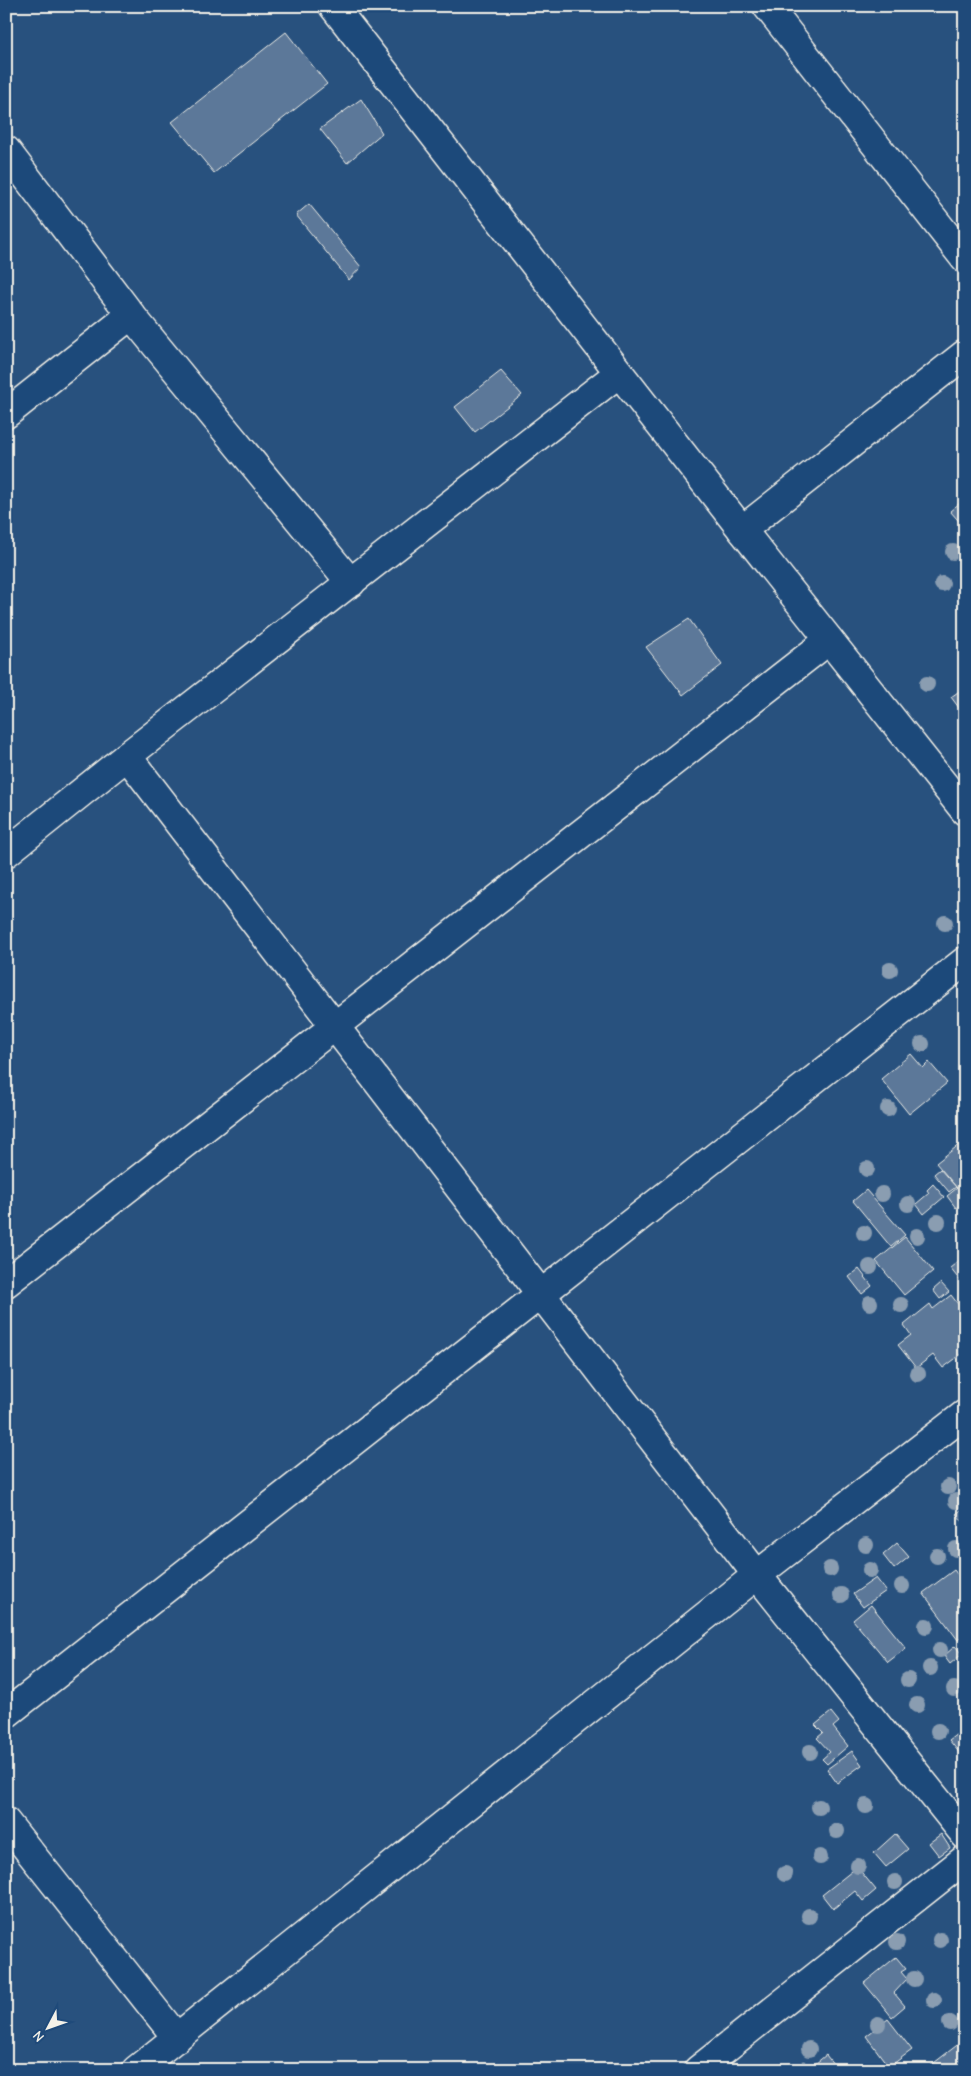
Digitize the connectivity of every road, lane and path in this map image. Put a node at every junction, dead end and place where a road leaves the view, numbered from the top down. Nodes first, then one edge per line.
1 (333, 6) edge
2 (767, 6) edge
3 (6, 150) edge
4 (965, 259) edge
5 (131, 315) junction
6 (965, 354) edge
7 (620, 373) junction
8 (6, 414) edge
9 (742, 530) junction
10 (351, 583) junction
11 (829, 640) junction
12 (127, 756) junction
13 (965, 810) edge
14 (6, 853) edge
15 (965, 961) edge
16 (335, 1024) junction
17 (6, 1283) edge
18 (543, 1294) junction
19 (965, 1414) edge
20 (965, 1426) edge
21 (821, 1544) dead end
22 (757, 1575) junction
23 (6, 1714) edge
24 (6, 1822) edge
25 (965, 1835) edge
26 (965, 1859) edge
27 (177, 2038) junction
28 (136, 2070) edge
29 (698, 2070) edge

1 - 7 street
2 - 4 street
3 - 5 street
5 - 8 street
5 - 10 street
6 - 9 street
7 - 9 street
7 - 10 street
9 - 11 street
10 - 12 street
11 - 13 street
11 - 16 street
12 - 14 street
12 - 16 street
15 - 18 street
16 - 17 street
16 - 18 street
18 - 22 street
18 - 23 street
19 - 22 street
20 - 21 street
22 - 25 street
22 - 27 street
24 - 27 street
26 - 29 street
27 - 28 street

